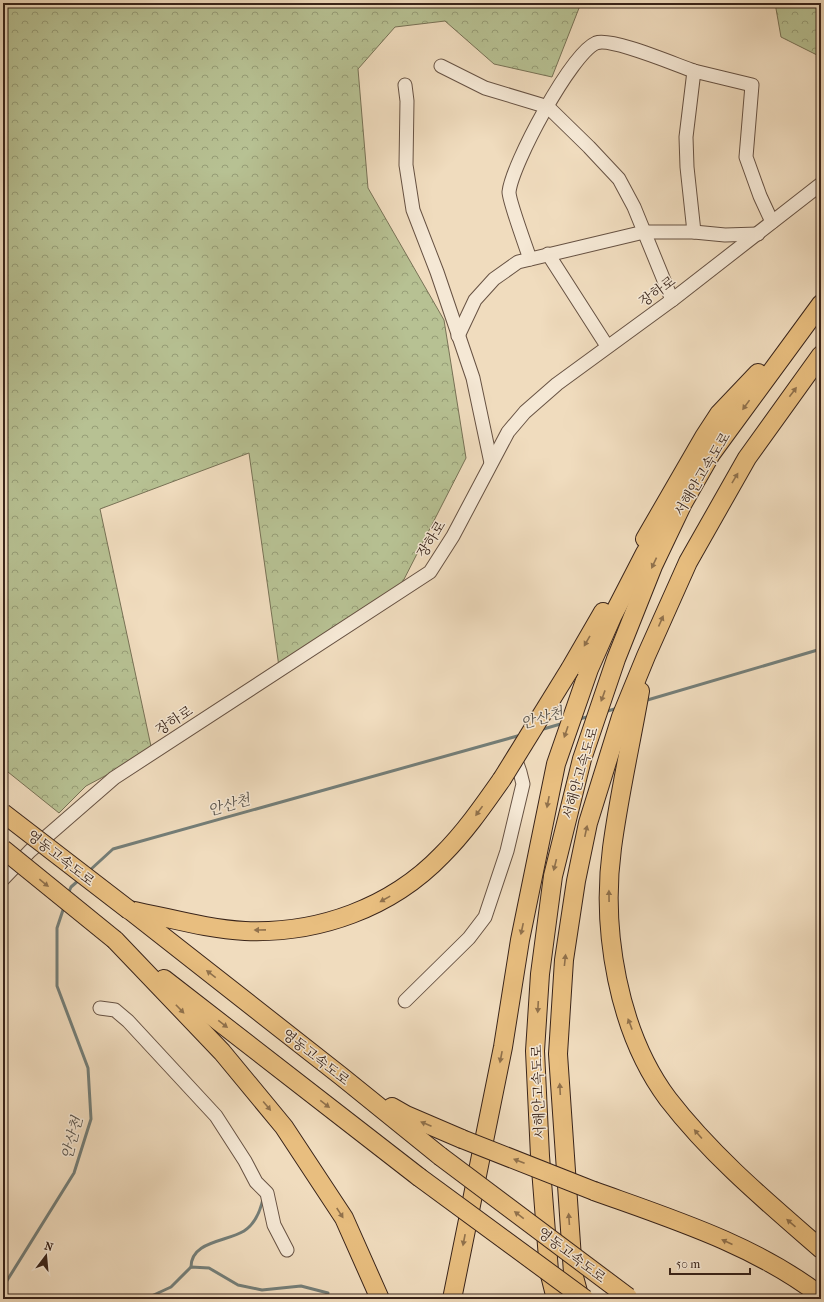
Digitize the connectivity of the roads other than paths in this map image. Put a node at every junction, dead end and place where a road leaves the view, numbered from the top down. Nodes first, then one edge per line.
1 (441, 66) dead end
2 (694, 71) junction
3 (405, 85) dead end
4 (548, 107) junction
5 (821, 184) edge
6 (772, 222) junction
7 (644, 232) junction
8 (694, 232) junction
9 (758, 234) junction
10 (548, 254) junction
11 (530, 259) junction
12 (672, 300) junction
13 (816, 311) edge
14 (458, 336) junction
15 (607, 346) junction
16 (821, 355) edge
17 (711, 454) junction
18 (491, 463) junction
19 (646, 656) junction
20 (514, 755) dead end
21 (3, 813) edge
22 (3, 849) edge
23 (3, 879) edge
24 (129, 910) junction
25 (114, 940) junction
26 (405, 1001) dead end
27 (100, 1008) dead end
28 (341, 1076) junction
29 (821, 1249) edge
30 (287, 1250) dead end
31 (821, 1296) edge
32 (630, 1298) edge
33 (380, 1299) edge
34 (452, 1299) edge
35 (556, 1299) edge
36 (580, 1299) edge
37 (585, 1299) edge

1 - 4 street
2 - 4 street
2 - 6 street
2 - 8 street
3 - 14 street
4 - 7 street
4 - 11 street
5 - 6 street, 장하로
6 - 9 street, 장하로
7 - 8 street
7 - 10 street
7 - 12 street
8 - 9 street
9 - 12 street, 장하로
10 - 11 street
10 - 15 street
11 - 14 street
12 - 15 street, 장하로
13 -> 17 highway, 서해안고속도로
13 -> 24 highway, bridge
14 - 18 street
15 - 18 street, 장하로
19 -> 16 highway, 서해안고속도로
17 -> 34 highway
17 -> 35 highway, 서해안고속도로
18 - 23 street, 장하로
29 -> 19 highway
36 -> 19 highway, 서해안고속도로
20 - 26 street
21 - 24 highway, 영동고속도로, bridge
22 -> 25 highway, 영동고속도로, bridge
28 -> 24 highway, 영동고속도로
25 -> 33 highway
25 -> 37 highway, 영동고속도로, bridge
27 - 30 street
31 -> 28 highway, bridge
32 -> 28 highway, 영동고속도로, bridge

